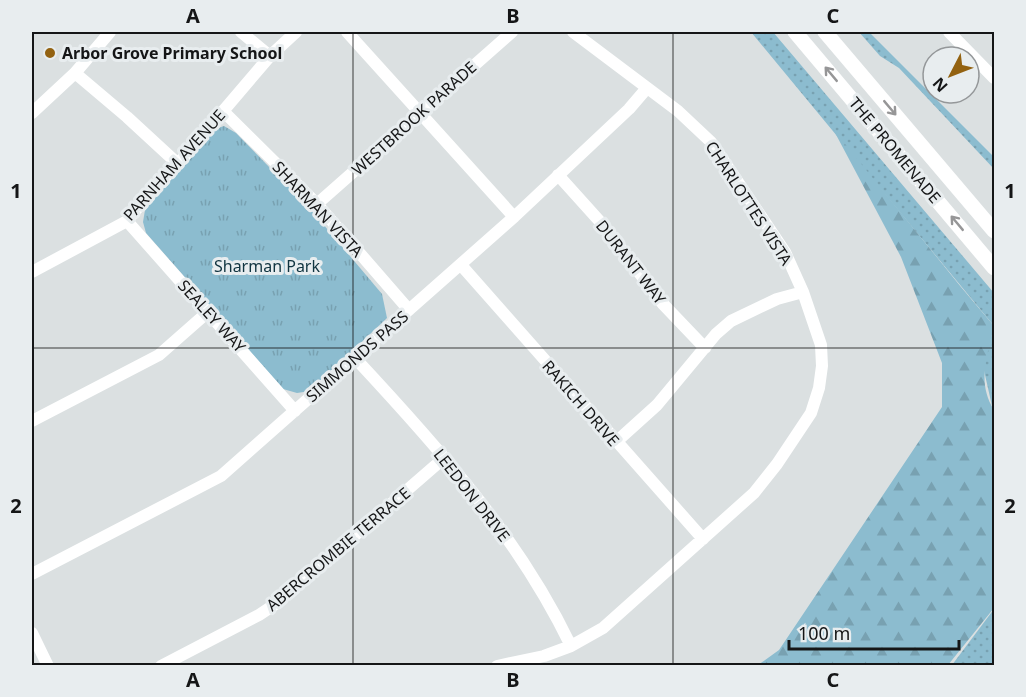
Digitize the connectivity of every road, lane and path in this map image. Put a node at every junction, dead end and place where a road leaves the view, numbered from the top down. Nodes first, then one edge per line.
1 (110, 32) edge
2 (241, 32) edge
3 (296, 32) edge
4 (347, 32) edge
5 (512, 32) edge
6 (573, 32) edge
7 (795, 32) edge
8 (825, 32) edge
9 (948, 32) edge
10 (270, 56) junction
11 (75, 73) junction
12 (994, 78) edge
13 (647, 88) junction
14 (223, 111) junction
15 (419, 112) junction
16 (32, 113) edge
17 (178, 164) junction
18 (558, 175) junction
19 (317, 204) junction
20 (514, 217) junction
21 (128, 221) junction
22 (994, 231) edge
23 (461, 265) junction
24 (994, 268) edge
25 (32, 272) edge
26 (803, 292) junction
27 (410, 310) junction
28 (209, 311) junction
29 (705, 348) junction
30 (355, 358) junction
31 (295, 411) junction
32 (32, 421) edge
33 (616, 442) junction
34 (444, 458) junction
35 (703, 539) junction
36 (32, 574) edge
37 (32, 633) edge
38 (571, 646) junction
39 (48, 666) edge
40 (161, 666) edge
41 (497, 666) edge

1 - 11 street
2 - 10 street
3 - 10 street, PARNHAM AVENUE
4 - 15 street
5 - 15 street, WESTBROOK PARADE
6 - 13 street, CHARLOTTES VISTA
24 -> 7 main road, THE PROMENADE
8 -> 22 main road, THE PROMENADE
9 - 12 street
10 - 14 street, PARNHAM AVENUE
11 - 16 street
11 - 17 street
13 - 18 street, SIMMONDS PASS
13 - 26 street, CHARLOTTES VISTA
14 - 17 street, PARNHAM AVENUE
14 - 19 street, SHARMAN VISTA
15 - 19 street, WESTBROOK PARADE
15 - 20 street
17 - 21 street, PARNHAM AVENUE
18 - 20 street, SIMMONDS PASS
18 - 29 street, DURANT WAY
19 - 27 street, SHARMAN VISTA
20 - 23 street, SIMMONDS PASS
21 - 25 street, PARNHAM AVENUE
21 - 28 street, SEALEY WAY
23 - 27 street, SIMMONDS PASS
23 - 33 street, RAKICH DRIVE
26 - 29 street
26 - 35 street, CHARLOTTES VISTA
27 - 30 street, SIMMONDS PASS
28 - 31 street, SEALEY WAY
28 - 32 street
29 - 33 street
30 - 31 street, SIMMONDS PASS
30 - 34 street, LEEDON DRIVE
31 - 36 street, SIMMONDS PASS
33 - 35 street, RAKICH DRIVE
34 - 38 street, LEEDON DRIVE
34 - 40 street, ABERCROMBIE TERRACE
35 - 38 street, CHARLOTTES VISTA
37 - 39 street
38 - 41 street, CHARLOTTES VISTA

